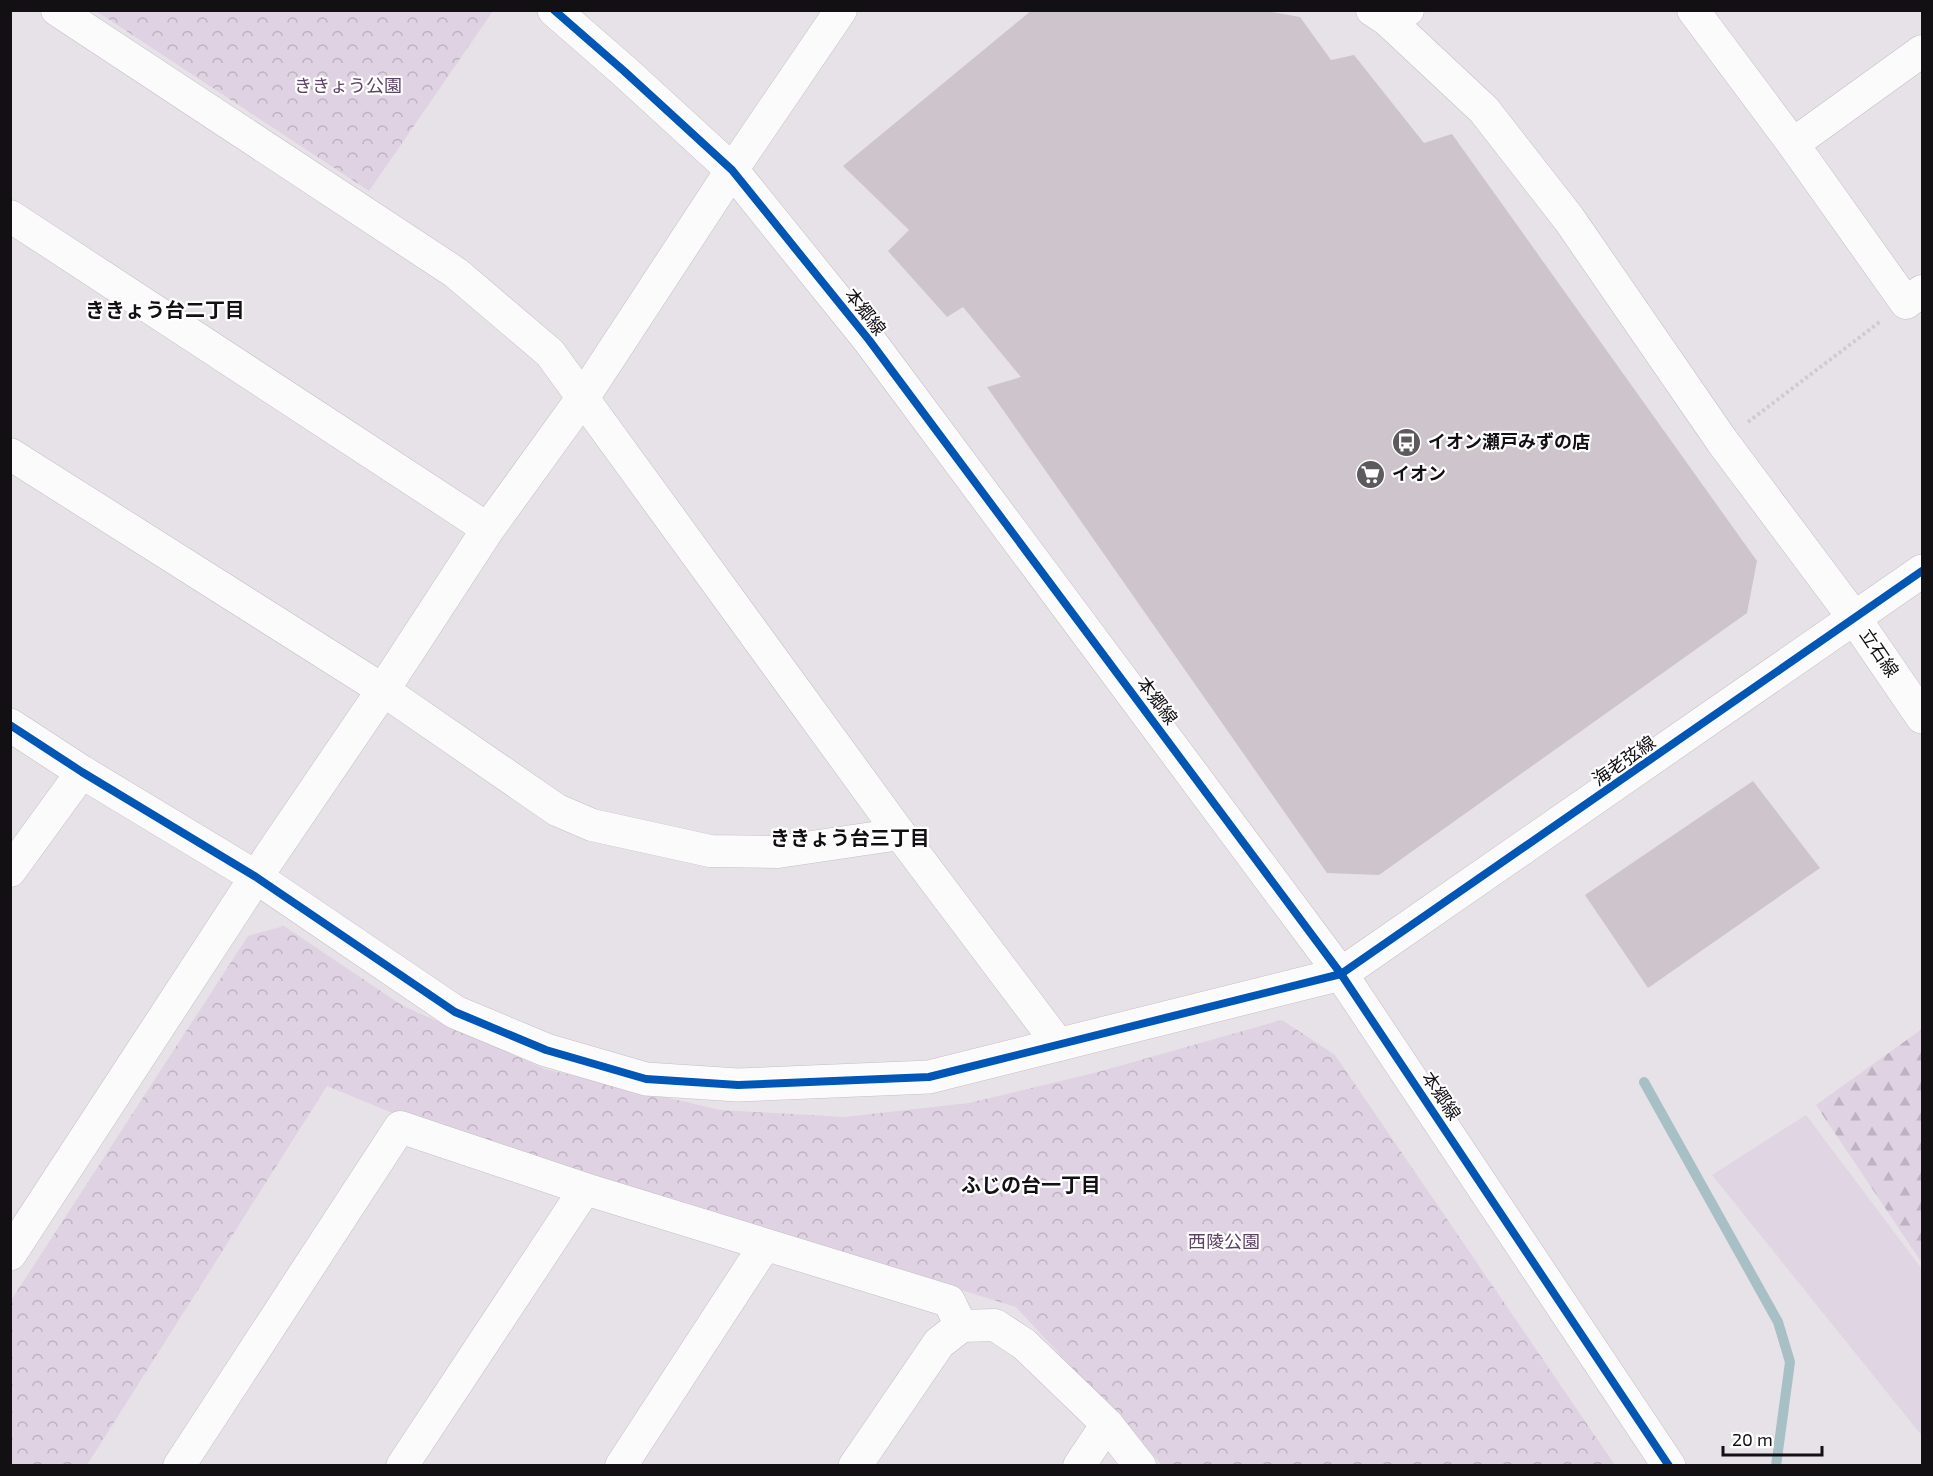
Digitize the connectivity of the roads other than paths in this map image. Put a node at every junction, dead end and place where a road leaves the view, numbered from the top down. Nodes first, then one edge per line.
1 (57, 10) edge
2 (554, 10) edge
3 (841, 10) edge
4 (1693, 10) edge
5 (1390, 14) edge
6 (1923, 51) edge
7 (1793, 144) junction
8 (732, 170) junction
9 (10, 216) edge
10 (1914, 297) edge
11 (582, 399) junction
12 (10, 454) edge
13 (488, 530) junction
14 (1923, 571) edge
15 (1855, 619) junction
16 (383, 690) junction
17 (1923, 717) edge
18 (10, 725) edge
19 (82, 772) junction
20 (900, 834) junction
21 (10, 871) edge
22 (256, 877) junction
23 (1341, 974) junction
24 (1059, 1045) junction
25 (585, 1189) junction
26 (765, 1245) junction
27 (10, 1254) edge
28 (961, 1326) junction
29 (1107, 1424) junction
30 (179, 1466) edge
31 (402, 1466) edge
32 (621, 1466) edge
33 (855, 1466) edge
34 (1079, 1466) edge
35 (1140, 1466) edge
36 (1669, 1466) edge

1 - 11 street
2 - 8 street, 本郷線
3 - 8 street
4 - 7 street
5 - 15 street, 立石線
6 - 7 street
7 - 10 street
8 - 11 street
8 - 23 street, 本郷線
9 - 13 street
11 - 13 street
11 - 20 street
12 - 16 street
13 - 16 street
14 - 15 street, 海老弦線
15 - 17 street, 立石線
15 - 23 street, 海老弦線
16 - 20 street
16 - 22 street
18 - 19 street
19 - 21 street
19 - 22 street
20 - 24 street
22 - 24 street
22 - 27 street
23 - 24 street
23 - 36 street, 本郷線
25 - 26 street
25 - 30 street
25 - 31 street
26 - 28 street
26 - 32 street
28 - 29 street
28 - 33 street
29 - 34 street
29 - 35 street

